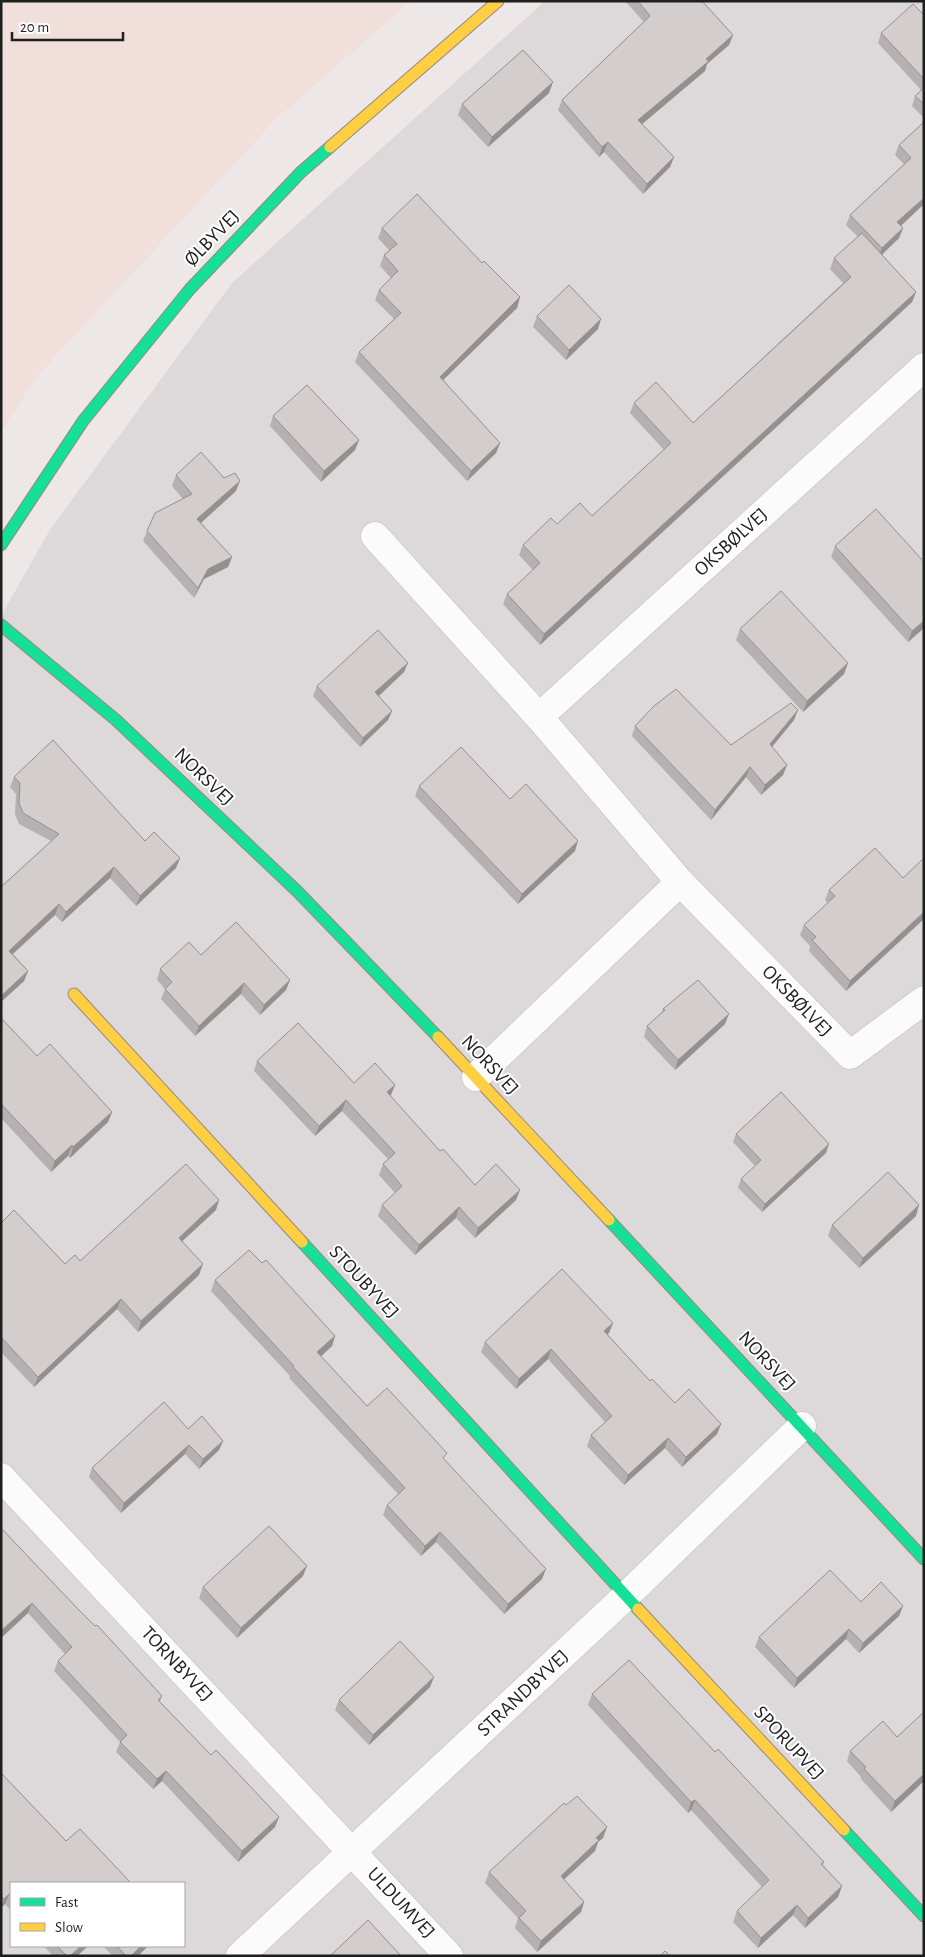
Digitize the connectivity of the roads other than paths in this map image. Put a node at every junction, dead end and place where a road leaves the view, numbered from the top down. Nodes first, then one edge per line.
1 (498, 1) edge
2 (924, 367) edge
3 (375, 536) dead end
4 (1, 544) edge
5 (1, 625) edge
6 (539, 717) junction
7 (680, 882) junction
8 (74, 994) dead end
9 (924, 1000) edge
10 (476, 1077) junction
11 (802, 1426) junction
12 (1, 1477) edge
13 (924, 1559) edge
14 (626, 1596) junction
15 (353, 1851) junction
16 (924, 1916) edge
17 (240, 1956) edge
18 (450, 1956) edge

1 - 4 street, ØLBYVEJ
2 - 6 street, OKSBØLVEJ
3 - 6 street, OKSBØLVEJ
5 - 10 street, NORSVEJ
6 - 7 street, OKSBØLVEJ
7 - 9 street, OKSBØLVEJ
7 - 10 street
8 - 14 street, STOUBYVEJ
10 - 11 street, NORSVEJ
11 - 13 street, NORSVEJ
11 - 14 street, STRANDBYVEJ
12 - 15 street, TORNBYVEJ
14 - 15 street, STRANDBYVEJ
14 - 16 street, SPORUPVEJ
15 - 17 street, STRANDBYVEJ
15 - 18 street, ULDUMVEJ

